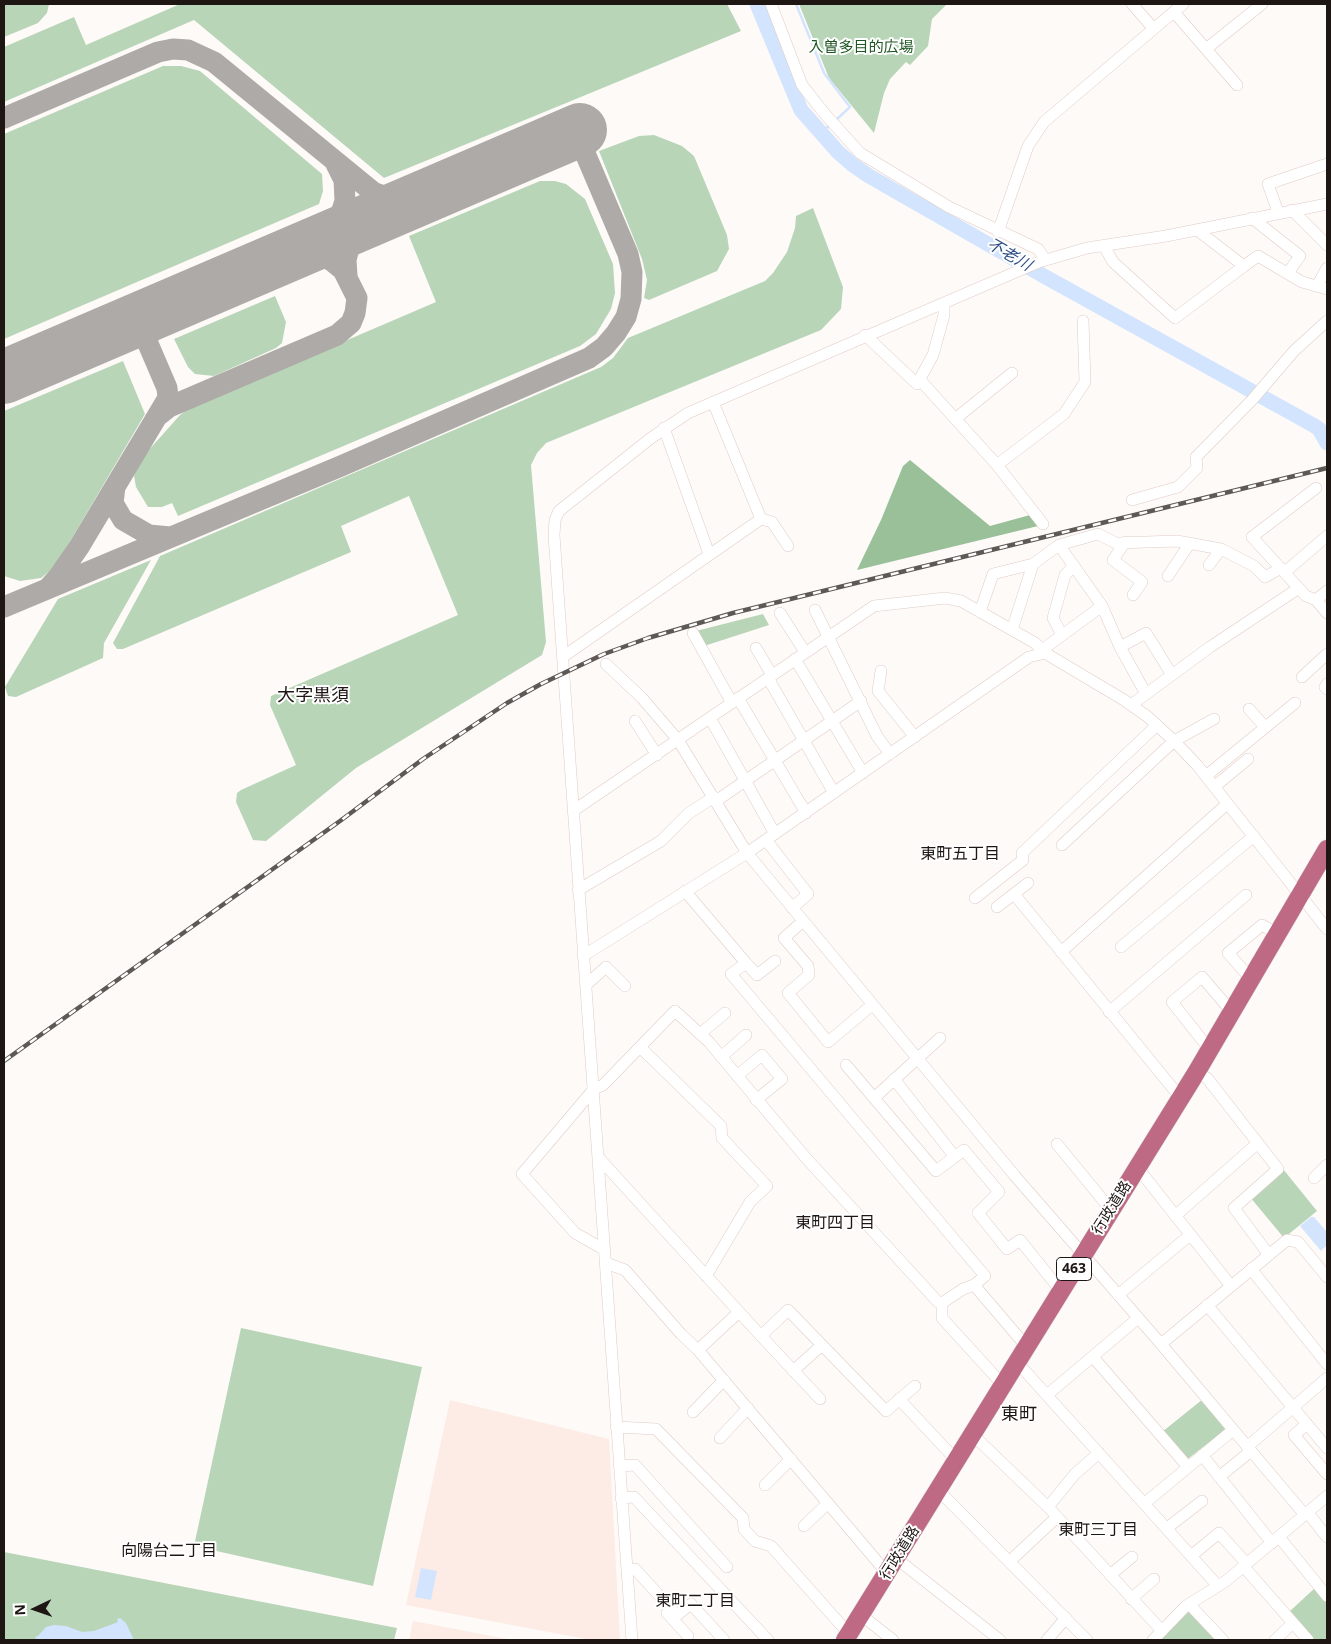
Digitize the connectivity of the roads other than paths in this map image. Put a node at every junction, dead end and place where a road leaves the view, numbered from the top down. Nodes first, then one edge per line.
1 (770, 4) edge
2 (1132, 4) edge
3 (1184, 4) edge
4 (1262, 4) edge
5 (1174, 12) junction
6 (1153, 28) junction
7 (1206, 49) junction
8 (1237, 85) dead end
9 (1327, 164) edge
10 (1327, 204) edge
11 (1292, 210) junction
12 (1278, 212) junction
13 (1252, 218) junction
14 (1197, 230) junction
15 (998, 232) junction
16 (1327, 245) edge
17 (1104, 246) junction
18 (1042, 261) junction
19 (1244, 266) junction
20 (1327, 268) edge
21 (1288, 273) junction
22 (1322, 287) edge
23 (944, 303) junction
24 (1083, 321) dead end
25 (1327, 321) edge
26 (865, 335) junction
27 (1012, 372) dead end
28 (921, 382) junction
29 (713, 402) junction
30 (955, 419) junction
31 (664, 428) junction
32 (996, 465) junction
33 (1316, 488) dead end
34 (1132, 500) dead end
35 (761, 519) junction
36 (1043, 524) dead end
37 (1327, 536) edge
38 (1125, 542) junction
39 (1190, 543) junction
40 (1059, 545) junction
41 (788, 546) dead end
42 (1221, 549) junction
43 (709, 554) junction
44 (1033, 564) junction
45 (1209, 565) dead end
46 (1074, 566) junction
47 (1283, 570) junction
48 (1168, 576) dead end
49 (1299, 588) junction
50 (1327, 591) edge
51 (1133, 596) dead end
52 (1316, 600) junction
53 (1102, 606) junction
54 (815, 610) dead end
55 (980, 612) junction
56 (780, 613) dead end
57 (1327, 613) edge
58 (1012, 630) junction
59 (693, 634) dead end
60 (1062, 635) junction
61 (829, 636) junction
62 (756, 648) dead end
63 (1120, 648) junction
64 (1044, 651) junction
65 (805, 652) junction
66 (1327, 654) edge
67 (564, 656) junction
68 (795, 659) junction
69 (606, 664) dead end
70 (881, 671) dead end
71 (1172, 675) junction
72 (770, 676) junction
73 (1302, 677) dead end
74 (1327, 684) edge
75 (1327, 689) edge
76 (880, 694) junction
77 (1146, 694) junction
78 (735, 700) junction
79 (1294, 703) dead end
80 (862, 705) junction
81 (1131, 705) junction
82 (1249, 708) dead end
83 (710, 718) junction
84 (1214, 719) dead end
85 (831, 720) junction
86 (635, 722) dead end
87 (1157, 725) junction
88 (1265, 727) junction
89 (915, 737) junction
90 (803, 739) junction
91 (678, 740) junction
92 (1174, 740) junction
93 (657, 754) junction
94 (890, 754) junction
95 (774, 759) junction
96 (1248, 759) dead end
97 (867, 770) junction
98 (1206, 776) junction
99 (745, 780) junction
100 (1214, 787) junction
101 (834, 793) junction
102 (715, 799) junction
103 (1228, 804) junction
104 (572, 811) junction
105 (806, 813) junction
106 (1053, 823) junction
107 (1254, 836) junction
108 (770, 837) junction
109 (1327, 848) edge
110 (747, 853) junction
111 (1028, 883) dead end
112 (578, 890) junction
113 (685, 891) junction
114 (1014, 894) junction
115 (1246, 895) dead end
116 (1300, 896) junction
117 (975, 898) dead end
118 (997, 907) dead end
119 (792, 908) junction
120 (803, 921) junction
121 (1327, 929) edge
122 (1278, 934) junction
123 (1121, 947) dead end
124 (1061, 952) junction
125 (583, 956) junction
126 (774, 961) dead end
127 (746, 962) junction
128 (1251, 979) junction
129 (586, 985) junction
130 (625, 986) dead end
131 (872, 1005) junction
132 (1109, 1012) junction
133 (1232, 1012) junction
134 (725, 1013) dead end
135 (700, 1034) junction
136 (746, 1035) dead end
137 (940, 1038) dead end
138 (640, 1047) junction
139 (1210, 1050) junction
140 (721, 1057) junction
141 (917, 1058) junction
142 (846, 1065) dead end
143 (1196, 1073) junction
144 (737, 1076) junction
145 (894, 1079) junction
146 (594, 1089) junction
147 (1180, 1097) junction
148 (874, 1098) junction
149 (756, 1100) junction
150 (1258, 1143) junction
151 (1056, 1144) dead end
152 (598, 1157) junction
153 (955, 1157) junction
154 (1327, 1165) edge
155 (1137, 1167) junction
156 (1015, 1176) junction
157 (1314, 1178) dead end
158 (997, 1190) junction
159 (1111, 1210) junction
160 (1175, 1216) junction
161 (1190, 1234) junction
162 (605, 1250) junction
163 (1269, 1254) junction
164 (1083, 1255) junction
165 (606, 1263) junction
166 (1251, 1269) junction
167 (706, 1276) junction
168 (1327, 1277) edge
169 (974, 1285) junction
170 (1231, 1286) junction
171 (1060, 1291) junction
172 (1118, 1295) junction
173 (942, 1303) junction
174 (1208, 1305) junction
175 (739, 1312) junction
176 (1138, 1319) junction
177 (761, 1336) junction
178 (1161, 1344) junction
179 (822, 1345) junction
180 (1026, 1346) junction
181 (698, 1350) junction
182 (1093, 1356) junction
183 (1017, 1362) junction
184 (1327, 1364) edge
185 (794, 1371) junction
186 (1327, 1378) edge
187 (724, 1380) junction
188 (1003, 1385) junction
189 (915, 1386) dead end
190 (1047, 1395) junction
191 (820, 1399) dead end
192 (899, 1399) junction
193 (748, 1408) junction
194 (1293, 1408) junction
195 (693, 1412) dead end
196 (1307, 1424) junction
197 (616, 1427) junction
198 (1233, 1430) junction
199 (973, 1434) junction
200 (720, 1438) dead end
201 (1327, 1448) edge
202 (1249, 1449) junction
203 (1099, 1452) junction
204 (1202, 1455) junction
205 (791, 1459) junction
206 (957, 1461) junction
207 (619, 1466) junction
208 (1188, 1467) junction
209 (1327, 1474) edge
210 (1219, 1476) junction
211 (765, 1485) dead end
212 (939, 1491) junction
213 (1327, 1496) edge
214 (622, 1498) junction
215 (1202, 1501) dead end
216 (828, 1503) junction
217 (1145, 1503) junction
218 (1048, 1507) junction
219 (1306, 1514) junction
220 (1057, 1517) junction
221 (804, 1526) dead end
222 (1167, 1528) junction
223 (1327, 1537) edge
224 (1275, 1540) junction
225 (1192, 1556) junction
226 (1132, 1557) dead end
227 (897, 1558) junction
228 (1010, 1561) junction
229 (1245, 1565) junction
230 (727, 1567) dead end
231 (887, 1573) junction
232 (627, 1574) junction
233 (1110, 1575) junction
234 (1154, 1579) dead end
235 (1218, 1586) junction
236 (1327, 1596) edge
237 (1131, 1598) junction
238 (1189, 1604) junction
239 (861, 1615) junction
240 (1066, 1618) junction
241 (1293, 1623) junction
242 (1162, 1632) junction
243 (688, 1636) dead end
244 (847, 1637) edge
245 (632, 1640) edge
246 (724, 1640) edge
247 (768, 1640) edge
248 (893, 1640) edge
249 (1000, 1640) edge
250 (1047, 1640) edge
251 (1087, 1640) edge
252 (1153, 1640) edge
253 (1223, 1640) edge
254 (1275, 1640) edge
255 (1308, 1640) edge

1 - 15 street
2 - 6 street
3 - 5 street
4 - 7 street
5 - 6 street
5 - 7 street
6 - 15 street
7 - 8 street
9 - 12 street
10 - 11 street
11 - 12 street
11 - 16 street
12 - 13 street
13 - 14 street
13 - 21 street
14 - 17 street
14 - 19 street
15 - 18 street
17 - 18 street
17 - 19 street
18 - 23 street
19 - 21 street
20 - 22 street
21 - 22 street
23 - 26 street
23 - 28 street
24 - 32 street
25 - 34 street
26 - 28 street
26 - 29 street
27 - 30 street
28 - 30 street
29 - 31 street
29 - 35 street
30 - 32 street
31 - 43 street
31 - 67 street
32 - 36 street
33 - 47 street
35 - 41 street
35 - 43 street
37 - 47 street
38 - 39 street
38 - 40 street
38 - 51 street
39 - 42 street
39 - 48 street
40 - 44 street
40 - 46 street
42 - 45 street
42 - 47 street
43 - 67 street
44 - 55 street
44 - 58 street
46 - 53 street
46 - 60 street
47 - 49 street
49 - 52 street
49 - 71 street
50 - 52 street
52 - 57 street
53 - 60 street
53 - 63 street
54 - 61 street
55 - 58 street
55 - 61 street
56 - 65 street
58 - 64 street
59 - 78 street
60 - 64 street
61 - 65 street
61 - 80 street
62 - 72 street
63 - 71 street
63 - 77 street
64 - 81 street
64 - 89 street
65 - 68 street
66 - 73 street
67 - 104 street
68 - 72 street
68 - 85 street
69 - 91 street
70 - 76 street
71 - 77 street
72 - 78 street
72 - 90 street
74 - 75 street
76 - 80 street
76 - 89 street
77 - 81 street
78 - 83 street
78 - 95 street
79 - 88 street
80 - 85 street
80 - 94 street
81 - 87 street
82 - 88 street
83 - 91 street
83 - 99 street
84 - 92 street
85 - 90 street
85 - 97 street
86 - 93 street
87 - 92 street
87 - 106 street
88 - 98 street
89 - 94 street
90 - 95 street
90 - 101 street
91 - 93 street
91 - 102 street
92 - 98 street
92 - 106 street
93 - 104 street
94 - 97 street
95 - 99 street
95 - 105 street
96 - 100 street
97 - 101 street
98 - 100 street
99 - 102 street
99 - 108 street
100 - 103 street
101 - 105 street
102 - 110 street
102 - 112 street
103 - 107 street
103 - 124 street
104 - 112 street
105 - 108 street
106 - 117 street
107 - 116 street
107 - 123 street
108 - 110 street
108 - 119 street
109 - 116 highway, 行政道路 / 463
110 - 113 street
110 - 119 street
111 - 114 street
112 - 125 street
113 - 125 street
113 - 127 street
114 - 118 street
114 - 124 street
115 - 132 street
116 - 121 street
116 - 122 highway, 行政道路 / 463
119 - 120 street
120 - 131 street
120 - 131 street
122 - 128 highway, 行政道路 / 463
122 - 128 street
124 - 132 street
125 - 129 street
126 - 127 street
127 - 169 street
128 - 133 highway, 行政道路 / 463
129 - 130 street
129 - 146 street
131 - 141 street
132 - 147 street
133 - 139 highway, 行政道路 / 463
133 - 139 street
134 - 135 street
135 - 138 street
135 - 140 street
136 - 140 street
137 - 141 street
138 - 146 street
138 - 167 street
139 - 143 highway, 行政道路 / 463
140 - 144 street
141 - 145 street
141 - 156 street
142 - 148 street
143 - 147 highway, 行政道路 / 463
143 - 150 street
144 - 149 street
144 - 149 street
145 - 148 street
145 - 153 street
146 - 152 street
146 - 162 street
147 - 155 highway, 行政道路 / 463
148 - 153 street
149 - 173 street
150 - 160 street
150 - 163 street
151 - 159 street
152 - 162 street
152 - 167 street
153 - 158 street
154 - 157 street
155 - 159 highway, 行政道路 / 463
155 - 160 street
156 - 158 street
156 - 164 street
158 - 171 street
159 - 164 highway, 行政道路 / 463
160 - 161 street
161 - 170 street
161 - 172 street
162 - 165 street
163 - 166 street
163 - 168 street
164 - 171 highway, 行政道路 / 463
164 - 172 street
165 - 181 street
165 - 197 street
166 - 170 street
166 - 184 street
167 - 175 street
169 - 173 street
169 - 180 street
170 - 174 street
171 - 180 highway, 行政道路 / 463
172 - 176 street
173 - 188 street
174 - 178 street
174 - 194 street
175 - 177 street
175 - 181 street
176 - 178 street
176 - 182 street
177 - 179 street
177 - 185 street
178 - 198 street
179 - 185 street
179 - 192 street
180 - 183 highway, 行政道路 / 463
181 - 187 street
182 - 190 street
182 - 208 street
183 - 188 highway, 行政道路 / 463
183 - 190 street
185 - 191 street
186 - 194 street
187 - 193 street
187 - 195 street
188 - 199 highway, 行政道路 / 463
189 - 192 street
190 - 203 street
192 - 206 street
193 - 200 street
193 - 205 street
194 - 196 street
194 - 202 street
196 - 201 street
196 - 209 street
197 - 207 street
197 - 244 street
198 - 202 street
198 - 204 street
199 - 206 highway, 行政道路 / 463
199 - 218 street
202 - 210 street
202 - 219 street
203 - 217 street
203 - 218 street
204 - 208 street
204 - 210 street
205 - 211 street
205 - 216 street
206 - 212 highway, 行政道路 / 463
207 - 214 street
207 - 230 street
208 - 217 street
210 - 224 street
212 - 227 highway, 行政道路 / 463
212 - 228 street
213 - 219 street
214 - 232 street
214 - 247 street
215 - 222 street
216 - 221 street
216 - 231 street
217 - 222 street
218 - 220 street
219 - 223 street
219 - 224 street
220 - 228 street
220 - 233 street
222 - 225 street
224 - 229 street
224 - 236 street
225 - 229 street
225 - 235 street
226 - 233 street
227 - 231 highway, 行政道路 / 463
227 - 249 street
228 - 240 street
229 - 235 street
229 - 241 street
231 - 239 highway, 行政道路 / 463
232 - 243 street
232 - 245 street
232 - 246 street
233 - 237 street
234 - 237 street
235 - 238 street
237 - 242 street
238 - 242 street
238 - 253 street
239 - 244 highway, 行政道路 / 463
239 - 248 street
240 - 250 street
240 - 251 street
241 - 254 street
241 - 255 street
242 - 252 street

